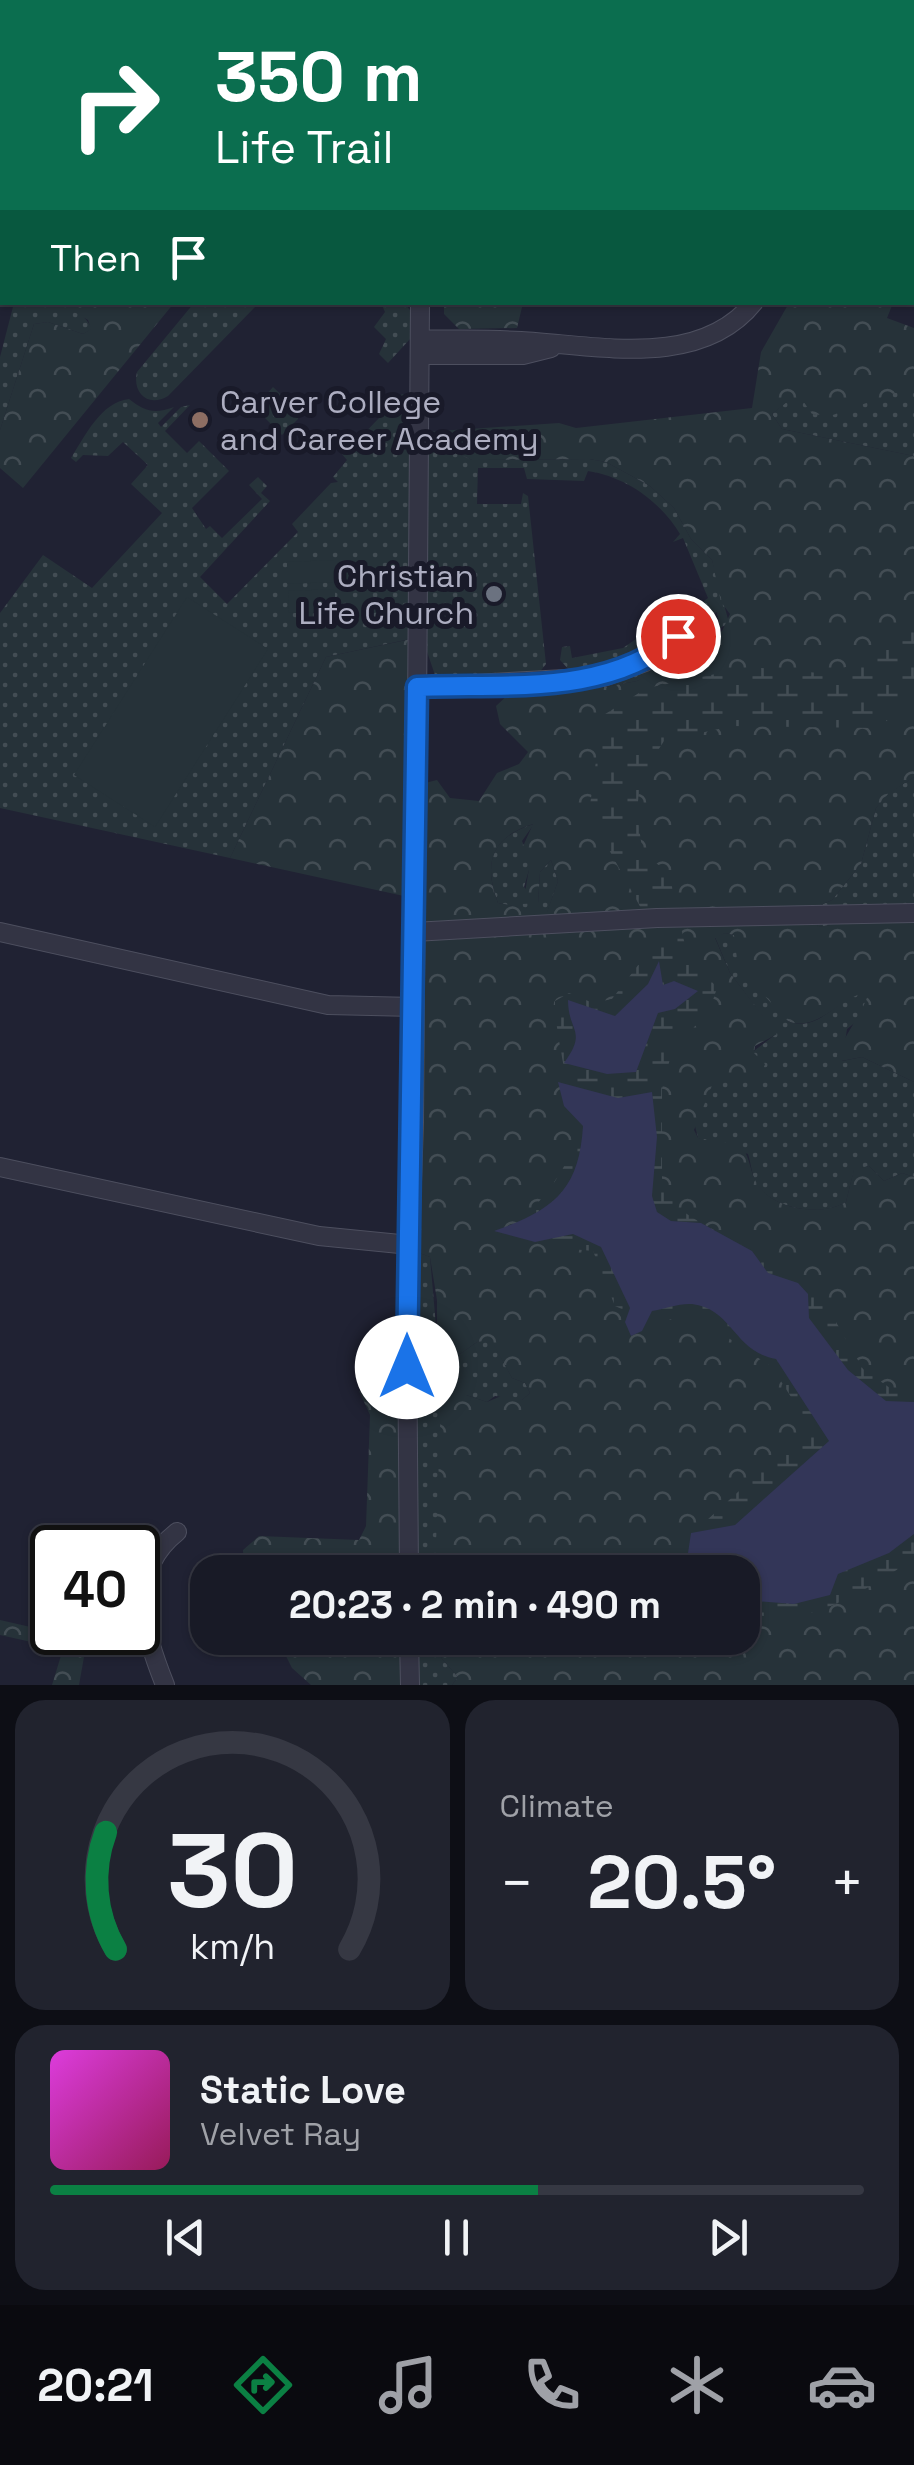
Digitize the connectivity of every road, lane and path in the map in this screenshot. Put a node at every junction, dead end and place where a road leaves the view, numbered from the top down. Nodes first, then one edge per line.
1 (420, 305) edge
2 (751, 305) edge
3 (421, 347) junction
4 (702, 623) dead end
5 (417, 687) junction
6 (914, 912) edge
7 (0, 932) edge
8 (414, 932) junction
9 (414, 1007) junction
10 (0, 1166) edge
11 (410, 1246) junction
12 (177, 1532) dead end
13 (409, 1555) edge
14 (410, 1655) edge
15 (165, 1685) edge
16 (410, 1685) edge

1 - 3 street
2 - 3 street
3 - 5 street
4 - 5 street
5 - 8 street
6 - 8 street
7 - 9 street
8 - 9 street
9 - 11 street
10 - 11 street
11 - 13 street
12 - 15 street
14 - 16 street

